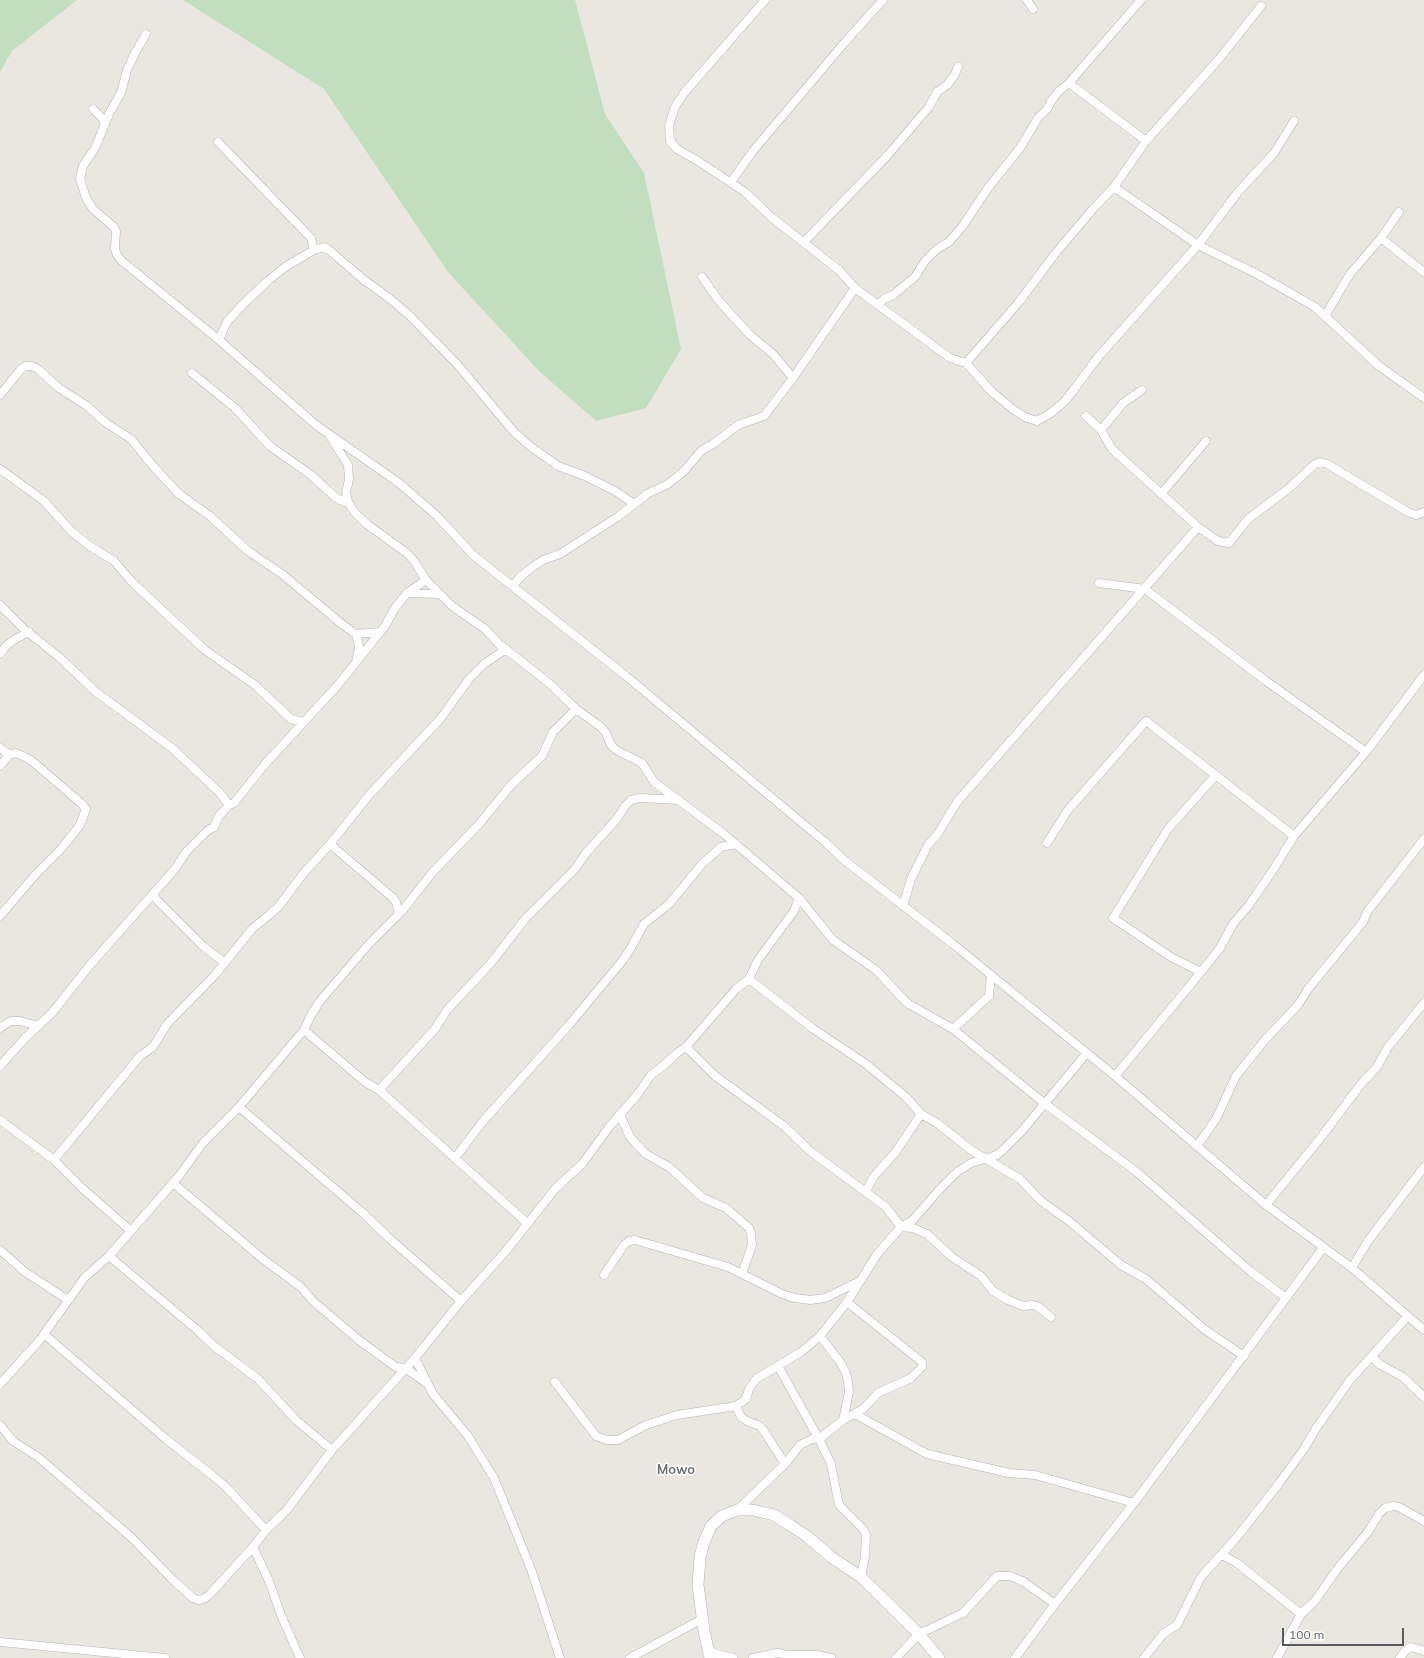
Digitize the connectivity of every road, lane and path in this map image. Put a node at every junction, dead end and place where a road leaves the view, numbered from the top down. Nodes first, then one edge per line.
1 (765, 0) edge
2 (884, 0) edge
3 (1027, 0) edge
4 (1141, 0) edge
5 (1261, 6) dead end
6 (1033, 8) dead end
7 (146, 34) dead end
8 (958, 67) dead end
9 (1069, 83) junction
10 (93, 109) dead end
11 (1294, 121) dead end
12 (105, 124) junction
13 (218, 142) dead end
14 (1146, 142) junction
15 (731, 182) junction
16 (1114, 187) junction
17 (1399, 212) dead end
18 (1381, 238) junction
19 (804, 242) junction
20 (1198, 245) junction
21 (314, 250) junction
22 (1424, 272) edge
23 (702, 277) dead end
24 (855, 288) junction
25 (878, 304) junction
26 (1325, 316) junction
27 (219, 340) junction
28 (966, 363) junction
29 (192, 373) dead end
30 (793, 378) junction
31 (1142, 390) dead end
32 (0, 395) edge
33 (1424, 398) edge
34 (1086, 416) dead end
35 (1101, 430) junction
36 (330, 435) junction
37 (1206, 441) dead end
38 (349, 447) junction
39 (339, 452) junction
40 (0, 469) edge
41 (1161, 494) junction
42 (348, 502) junction
43 (633, 503) junction
44 (1424, 512) edge
45 (1198, 527) junction
46 (426, 580) junction
47 (1099, 582) dead end
48 (513, 586) junction
49 (1145, 589) junction
50 (407, 593) junction
51 (440, 594) junction
52 (0, 605) edge
53 (29, 632) junction
54 (380, 632) junction
55 (356, 634) junction
56 (506, 649) junction
57 (0, 654) edge
58 (357, 659) junction
59 (1424, 676) edge
60 (576, 709) junction
61 (291, 719) junction
62 (303, 722) junction
63 (293, 733) junction
64 (0, 748) edge
65 (1366, 752) junction
66 (9, 755) junction
67 (0, 766) edge
68 (1216, 775) junction
69 (679, 800) junction
70 (229, 805) junction
71 (724, 834) junction
72 (1294, 836) junction
73 (1424, 839) edge
74 (1047, 843) dead end
75 (330, 844) junction
76 (736, 844) junction
77 (721, 847) junction
78 (152, 895) junction
79 (799, 898) junction
80 (903, 906) junction
81 (807, 907) junction
82 (794, 911) junction
83 (399, 913) junction
84 (0, 916) edge
85 (224, 963) junction
86 (1201, 972) junction
87 (991, 975) junction
88 (749, 979) junction
89 (1424, 1002) edge
90 (38, 1026) junction
91 (0, 1028) edge
92 (953, 1029) junction
93 (304, 1030) junction
94 (686, 1047) junction
95 (1086, 1054) junction
96 (0, 1066) edge
97 (1115, 1076) junction
98 (380, 1090) junction
99 (1044, 1103) junction
100 (239, 1107) junction
101 (921, 1114) junction
102 (620, 1115) junction
103 (0, 1120) edge
104 (609, 1127) junction
105 (626, 1130) junction
106 (1197, 1146) junction
107 (455, 1158) junction
108 (987, 1158) junction
109 (54, 1160) junction
110 (1424, 1167) edge
111 (173, 1183) junction
112 (866, 1192) junction
113 (1266, 1205) junction
114 (527, 1224) junction
115 (901, 1227) junction
116 (131, 1231) junction
117 (1323, 1248) junction
118 (0, 1250) edge
119 (109, 1256) junction
120 (1352, 1268) junction
121 (742, 1274) junction
122 (604, 1275) dead end
123 (860, 1280) junction
124 (1286, 1298) junction
125 (68, 1300) junction
126 (461, 1301) junction
127 (847, 1302) junction
128 (1408, 1316) junction
129 (1051, 1317) dead end
130 (1424, 1330) edge
131 (44, 1334) junction
132 (820, 1336) junction
133 (1244, 1356) junction
134 (1372, 1356) junction
135 (415, 1358) junction
136 (778, 1366) junction
137 (406, 1368) junction
138 (555, 1382) dead end
139 (426, 1383) junction
140 (0, 1384) edge
141 (1424, 1397) edge
142 (736, 1406) junction
143 (855, 1414) junction
144 (843, 1420) junction
145 (0, 1425) edge
146 (819, 1439) junction
147 (332, 1450) junction
148 (785, 1464) junction
149 (1134, 1503) junction
150 (737, 1510) junction
151 (1424, 1521) edge
152 (266, 1530) junction
153 (253, 1547) junction
154 (1222, 1555) junction
155 (862, 1577) junction
156 (1055, 1604) junction
157 (1301, 1614) junction
158 (702, 1619) junction
159 (919, 1634) junction
160 (0, 1642) edge
161 (1424, 1651) edge
162 (710, 1655) edge
163 (165, 1658) edge
164 (300, 1658) edge
165 (560, 1658) edge
166 (630, 1658) edge
167 (733, 1658) edge
168 (753, 1658) edge
169 (831, 1658) edge
170 (896, 1658) edge
171 (939, 1658) edge
172 (1015, 1658) edge
173 (1144, 1658) edge
174 (1278, 1658) edge
175 (1400, 1658) edge

1 - 15 street
2 - 15 street
3 - 6 street
4 - 9 street
5 - 14 street
7 - 12 street
8 - 19 street
9 - 14 street
9 - 25 street
10 - 12 street
11 - 20 street
12 - 27 street
13 - 21 street
14 - 16 street
15 - 19 street
16 - 20 street
16 - 28 street
17 - 18 street
18 - 22 street
18 - 26 street
19 - 24 street
20 - 26 street
20 - 28 street
21 - 27 street
21 - 43 street
23 - 30 street
24 - 25 street
24 - 30 street
25 - 28 street
26 - 33 street
27 - 36 street
29 - 42 street
30 - 43 street
31 - 35 street
32 - 55 street
34 - 35 street
35 - 41 street
36 - 38 street
36 - 39 street
37 - 41 street
38 - 39 street
38 - 48 street
39 - 42 street
40 - 61 street
41 - 45 street
42 - 46 street
43 - 48 street
44 - 45 street
45 - 49 street
46 - 50 street
46 - 51 street
47 - 49 street
48 - 80 street
49 - 65 street
49 - 80 street
50 - 51 street
50 - 54 street
51 - 56 street
52 - 53 street
53 - 57 street
53 - 70 street
54 - 55 street
54 - 58 street
55 - 58 street
56 - 60 street
56 - 75 street
58 - 62 street
59 - 65 street
60 - 69 street
60 - 83 street
61 - 62 street
61 - 63 street
62 - 63 street
63 - 70 street
64 - 66 street
65 - 72 street
66 - 67 street
66 - 84 street
68 - 72 street
68 - 74 street
68 - 86 street
69 - 71 street
69 - 98 street
70 - 78 street
71 - 76 street
71 - 77 street
72 - 86 street
73 - 106 street
75 - 83 street
75 - 85 street
76 - 77 street
76 - 79 street
77 - 107 street
78 - 85 street
78 - 90 street
79 - 81 street
79 - 82 street
80 - 87 street
81 - 82 street
81 - 92 street
82 - 88 street
83 - 93 street
85 - 109 street
86 - 97 street
87 - 92 street
87 - 95 street
88 - 94 street
88 - 101 street
89 - 113 street
90 - 91 street
90 - 96 street
92 - 99 street
93 - 98 street
93 - 100 street
94 - 102 street
94 - 112 street
95 - 97 street
95 - 99 street
97 - 106 street
98 - 107 street
99 - 108 street
99 - 124 street
100 - 111 street
100 - 126 street
101 - 108 street
101 - 112 street
102 - 104 street
102 - 105 street
103 - 109 street
104 - 105 street
104 - 114 street
105 - 121 street
106 - 113 street
107 - 114 street
108 - 115 street
108 - 133 street
109 - 116 street
110 - 120 street
111 - 116 street
111 - 137 street
112 - 115 street
113 - 117 street
114 - 126 street
115 - 123 street
115 - 129 street
116 - 119 street
117 - 120 street
117 - 124 street
118 - 125 street
119 - 125 street
119 - 147 street
120 - 128 street
121 - 122 street
121 - 123 street
123 - 127 street
124 - 133 street
125 - 131 street
126 - 135 street
127 - 132 street
127 - 143 street
128 - 130 street
128 - 134 street
131 - 140 street
131 - 152 street
132 - 136 street
132 - 144 street
133 - 149 street
134 - 141 street
134 - 154 street
135 - 137 street
135 - 139 street
136 - 142 street
136 - 146 street
137 - 139 street
137 - 147 street
138 - 142 street
139 - 165 street
142 - 148 street
143 - 144 street
143 - 149 street
144 - 146 street
145 - 153 street
146 - 148 street
146 - 155 street
147 - 152 street
148 - 150 street
149 - 156 street
150 - 155 street
150 - 158 street
151 - 157 street
152 - 153 street
153 - 164 street
154 - 157 street
154 - 173 street
155 - 159 street
156 - 159 street
156 - 172 street
157 - 174 street
158 - 162 street
158 - 166 street
159 - 170 street
159 - 171 street
160 - 163 street
161 - 175 street
162 - 167 street
168 - 169 street

